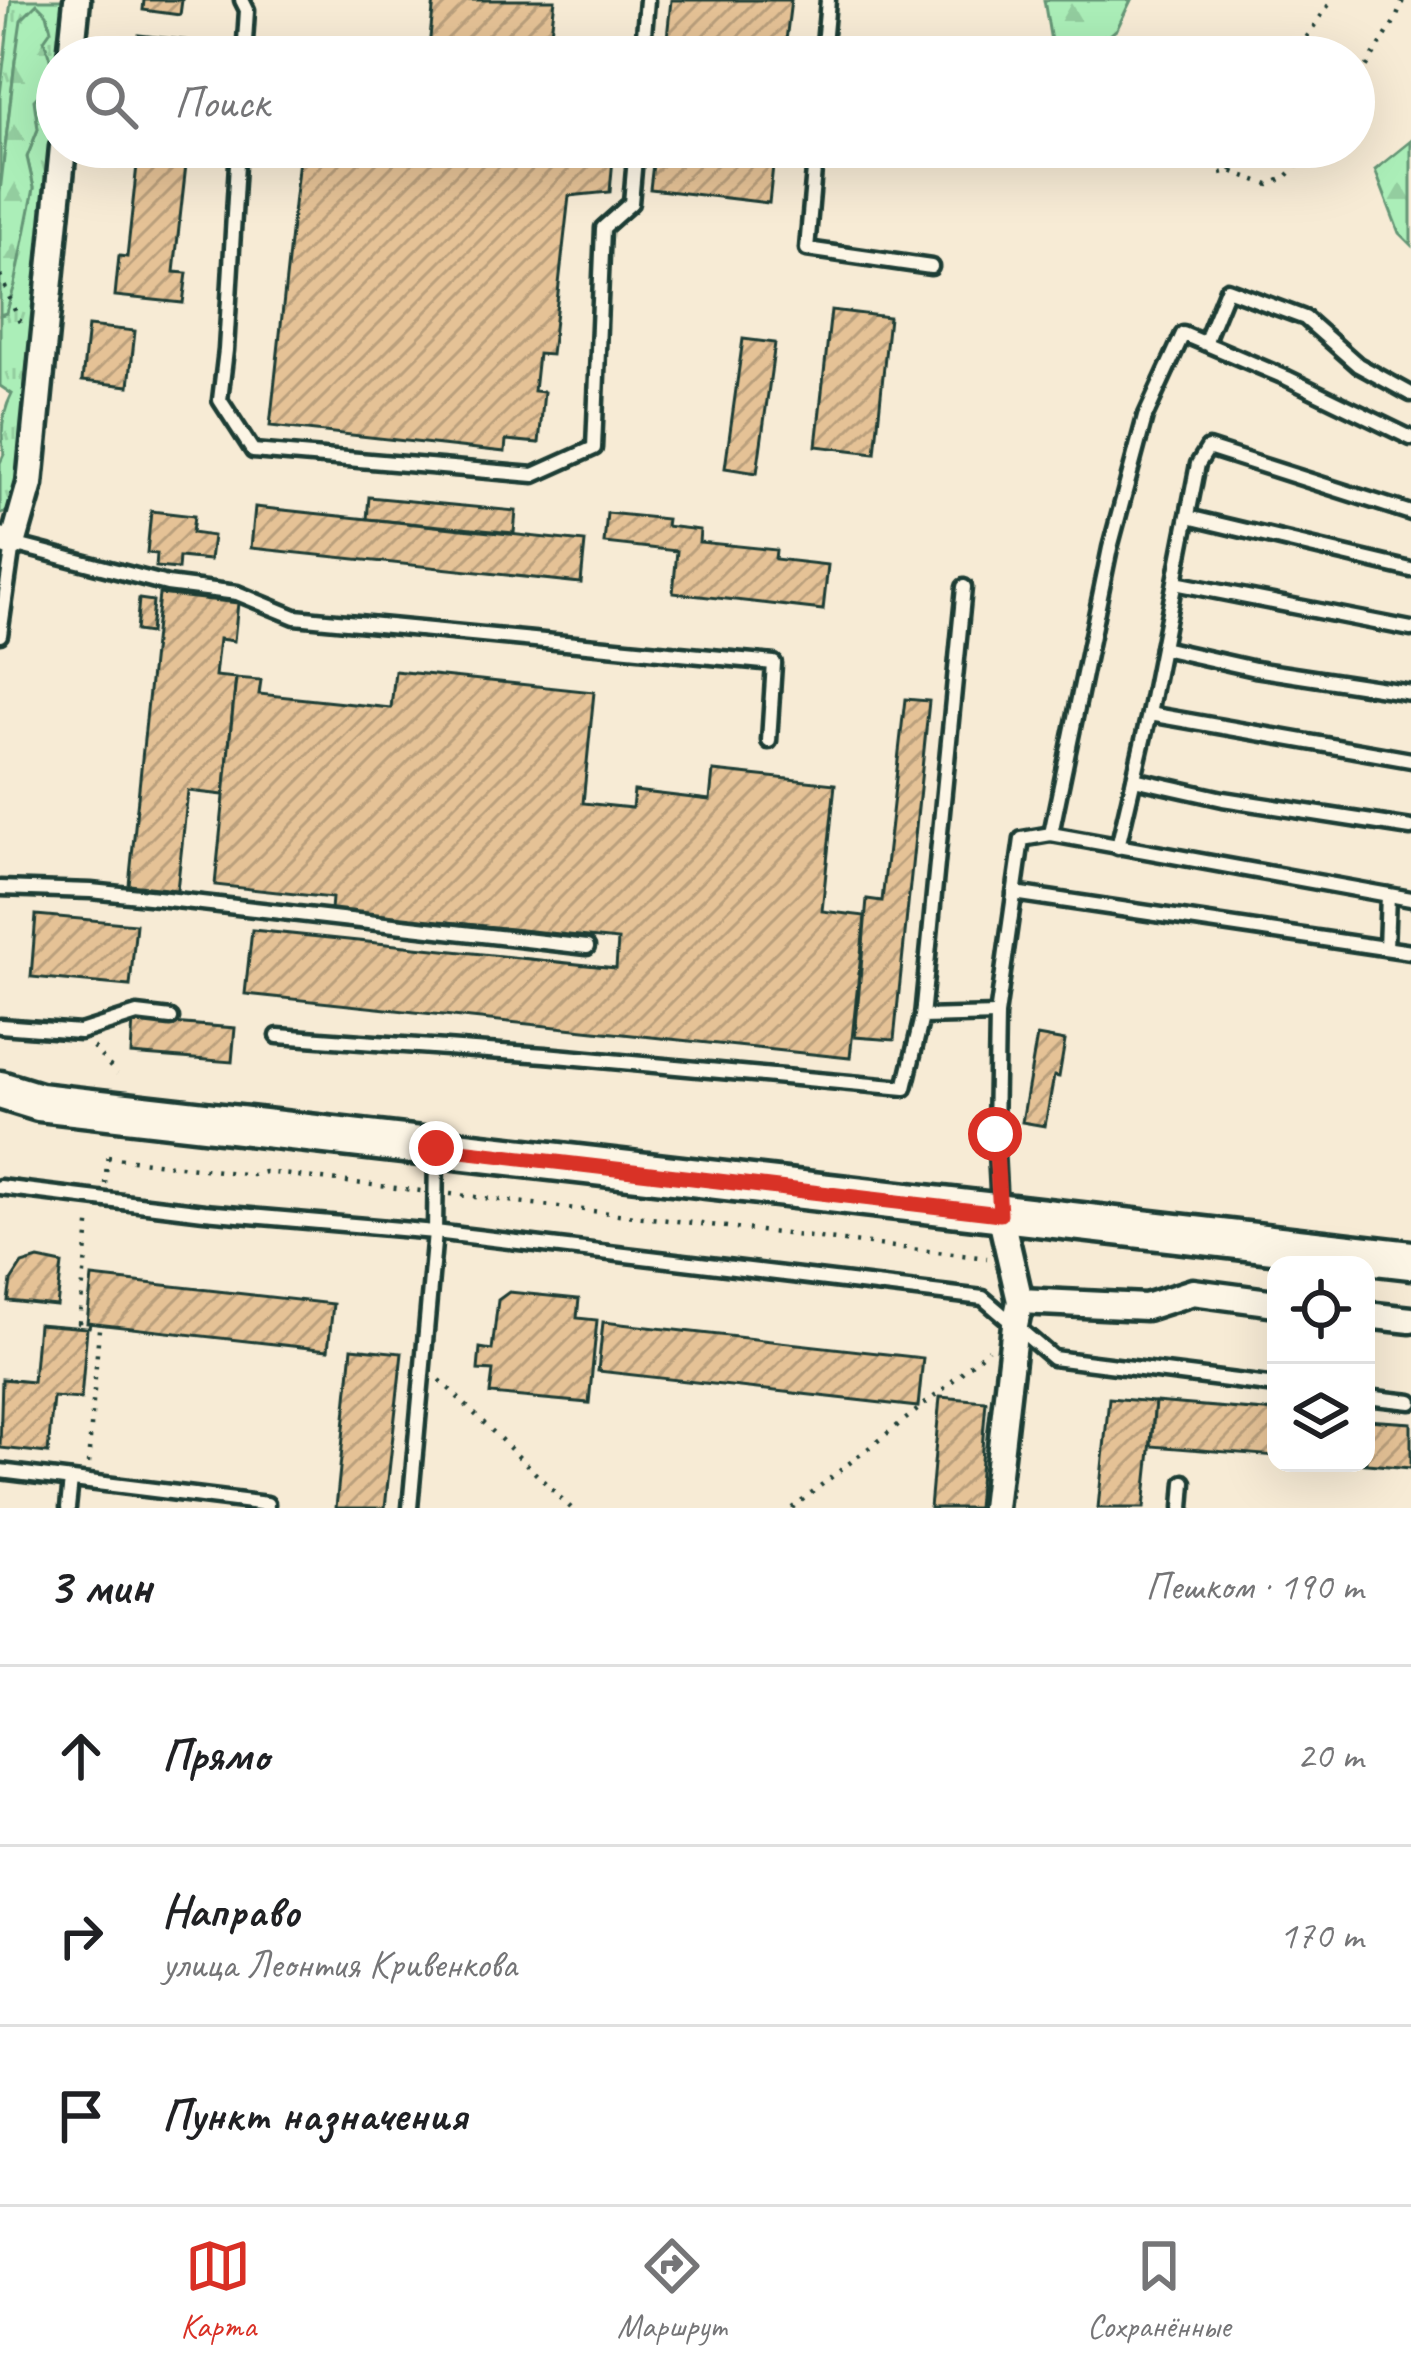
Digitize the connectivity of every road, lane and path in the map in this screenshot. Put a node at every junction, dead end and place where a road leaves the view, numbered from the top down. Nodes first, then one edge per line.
1 (77, 0) edge
2 (242, 0) edge
3 (647, 0) edge
4 (828, 0) edge
5 (1332, 0) edge
6 (1403, 0) edge
7 (1411, 14) edge
8 (1396, 19) junction
9 (73, 36) edge
10 (245, 36) edge
11 (644, 36) edge
12 (825, 36) edge
13 (1307, 36) edge
14 (1375, 53) edge
15 (61, 168) edge
16 (237, 168) edge
17 (634, 168) edge
18 (814, 168) edge
19 (1232, 168) edge
20 (1295, 168) edge
21 (1231, 172) junction
22 (1220, 173) dead end
23 (931, 267) dead end
24 (0, 275) edge
25 (1204, 343) junction
26 (40, 372) junction
27 (1411, 394) edge
28 (1411, 437) edge
29 (1411, 513) edge
30 (1188, 517) junction
31 (6, 543) edge
32 (1411, 570) edge
33 (1174, 583) junction
34 (964, 587) dead end
35 (1411, 629) edge
36 (0, 635) edge
37 (1162, 648) junction
38 (1411, 693) edge
39 (1149, 714) junction
40 (769, 741) dead end
41 (1411, 760) edge
42 (1133, 779) junction
43 (1411, 828) edge
44 (1051, 834) junction
45 (1118, 848) junction
46 (0, 888) edge
47 (1014, 893) junction
48 (1388, 895) junction
49 (1411, 899) edge
50 (587, 947) dead end
51 (1385, 948) junction
52 (1411, 952) edge
53 (998, 1015) junction
54 (922, 1017) junction
55 (171, 1018) dead end
56 (0, 1026) edge
57 (80, 1033) junction
58 (278, 1036) dead end
59 (117, 1074) dead end
60 (0, 1090) edge
61 (39, 1102) junction
62 (0, 1106) edge
63 (436, 1148) junction
64 (0, 1187) edge
65 (435, 1192) junction
66 (98, 1197) junction
67 (1000, 1214) junction
68 (435, 1232) junction
69 (1411, 1239) edge
70 (1262, 1244) junction
71 (1411, 1260) edge
72 (1010, 1261) junction
73 (1267, 1302) edge
74 (1017, 1313) junction
75 (1375, 1316) edge
76 (1411, 1321) edge
77 (423, 1364) junction
78 (1267, 1384) edge
79 (1375, 1398) edge
80 (1411, 1402) edge
81 (0, 1471) edge
82 (70, 1480) junction
83 (87, 1482) junction
84 (1184, 1482) dead end
85 (267, 1504) dead end
86 (68, 1508) edge
87 (410, 1508) edge
88 (571, 1508) edge
89 (792, 1508) edge
90 (994, 1508) edge
91 (1182, 1508) edge

1 - 9 street
2 - 10 lane
3 - 11 lane
4 - 12 lane
5 - 13 path
6 - 8 path
7 - 8 path
8 - 14 path
15 - 26 street
16 - 17 lane
18 - 23 lane
19 - 21 path
20 - 21 path
21 - 22 path
24 - 26 path
25 - 27 lane
25 - 28 lane
25 - 44 lane
26 - 31 street
29 - 30 lane
30 - 32 lane
30 - 33 lane
31 - 36 lane
31 - 40 lane
33 - 35 lane
33 - 37 lane
34 - 54 lane
37 - 38 lane
37 - 39 lane
39 - 41 lane
39 - 42 lane
42 - 43 lane
42 - 45 lane
44 - 45 lane
44 - 47 lane
45 - 48 lane
46 - 50 lane
47 - 51 lane
47 - 53 lane
48 - 49 lane
48 - 51 lane
51 - 52 lane
53 - 54 lane
53 - 67 lane
54 - 58 lane
55 - 57 lane
56 - 57 lane
57 - 59 path
60 - 61 main road
61 - 62 main road
61 - 63 main road
63 - 65 lane
63 - 67 main road
64 - 66 lane
65 - 66 path
65 - 68 lane
65 - 72 path
66 - 68 lane
66 - 83 path
67 - 70 main road
67 - 72 street
68 - 74 lane
68 - 77 lane
69 - 70 main road
70 - 71 main road
72 - 74 street
73 - 74 street
74 - 78 lane
74 - 89 path
74 - 90 street
75 - 76 street
77 - 87 lane
77 - 88 path
79 - 80 lane
81 - 82 lane
82 - 83 lane
82 - 86 lane
83 - 85 lane
84 - 91 lane

